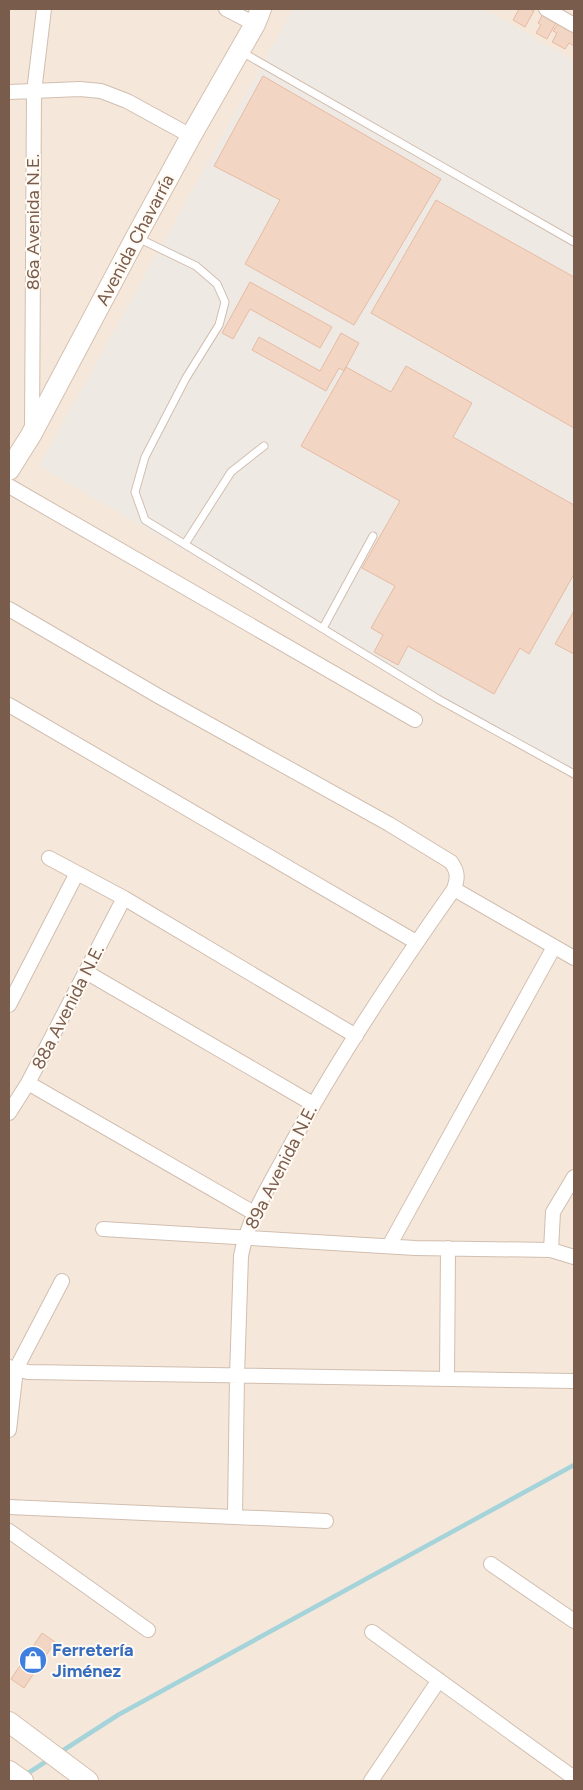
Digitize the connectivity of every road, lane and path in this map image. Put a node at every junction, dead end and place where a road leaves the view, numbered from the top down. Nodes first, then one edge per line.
1 (44, 9) edge
2 (226, 9) edge
3 (546, 9) edge
4 (258, 16) edge
5 (574, 25) edge
6 (239, 50) junction
7 (9, 92) edge
8 (34, 92) junction
9 (191, 136) junction
10 (136, 237) junction
11 (574, 242) edge
12 (32, 435) junction
13 (264, 446) dead end
14 (12, 459) edge
15 (9, 486) edge
16 (373, 536) dead end
17 (185, 544) junction
18 (9, 610) edge
19 (323, 628) junction
20 (9, 706) edge
21 (415, 720) dead end
22 (574, 774) edge
23 (48, 858) dead end
24 (77, 873) junction
25 (454, 889) junction
26 (124, 898) junction
27 (416, 942) junction
28 (554, 947) junction
29 (574, 958) edge
30 (86, 972) junction
31 (9, 1005) edge
32 (356, 1036) junction
33 (28, 1083) junction
34 (14, 1092) edge
35 (314, 1104) junction
36 (9, 1113) edge
37 (574, 1178) edge
38 (254, 1213) junction
39 (103, 1229) dead end
40 (245, 1237) junction
41 (389, 1246) junction
42 (448, 1248) junction
43 (551, 1250) junction
44 (574, 1257) edge
45 (62, 1281) dead end
46 (12, 1368) edge
47 (237, 1376) junction
48 (447, 1379) junction
49 (574, 1381) edge
50 (9, 1430) edge
51 (9, 1507) edge
52 (235, 1516) junction
53 (326, 1521) dead end
54 (9, 1531) edge
55 (491, 1564) dead end
56 (574, 1621) edge
57 (148, 1630) dead end
58 (372, 1632) dead end
59 (439, 1680) junction
60 (9, 1722) edge
61 (9, 1771) edge
62 (574, 1778) edge
63 (23, 1781) edge
64 (88, 1781) edge
65 (371, 1781) edge

1 - 8 street, 86a Avenida N.E.
2 - 4 street
3 - 5 street
4 - 6 street, Avenida Chavarría
6 - 9 street, Avenida Chavarría
6 - 11 lane
7 - 8 street
8 - 9 street
8 - 12 street, 86a Avenida N.E.
9 - 10 street, Avenida Chavarría
10 - 12 street, Avenida Chavarría
10 - 17 lane
12 - 14 street, Avenida Chavarría
13 - 17 lane
15 - 21 street
16 - 19 lane
17 - 19 lane
18 - 25 street
19 - 22 lane
20 - 27 street
23 - 24 street
24 - 26 street
24 - 31 street
25 - 27 street, 89a Avenida N.E.
25 - 28 street
26 - 30 street, 88a Avenida N.E.
26 - 32 street
27 - 32 street, 89a Avenida N.E.
28 - 29 street
28 - 41 street
30 - 33 street, 88a Avenida N.E.
30 - 35 street
32 - 35 street, 89a Avenida N.E.
33 - 34 street, 88a Avenida N.E.
33 - 38 street
34 - 36 street, 88a Avenida N.E.
35 - 38 street, 89a Avenida N.E.
37 - 43 street
38 - 40 street, 89a Avenida N.E.
39 - 40 street
40 - 41 street
40 - 47 street, 89a Avenida N.E.
41 - 42 street
42 - 43 street
42 - 48 street
43 - 44 street
45 - 46 street
46 - 47 street
46 - 50 street
47 - 48 street
47 - 52 street, 89a Avenida N.E.
48 - 49 street
51 - 52 street
52 - 53 street
54 - 57 street
55 - 56 street
58 - 59 street
59 - 62 street
59 - 65 street
60 - 64 street
61 - 63 street

